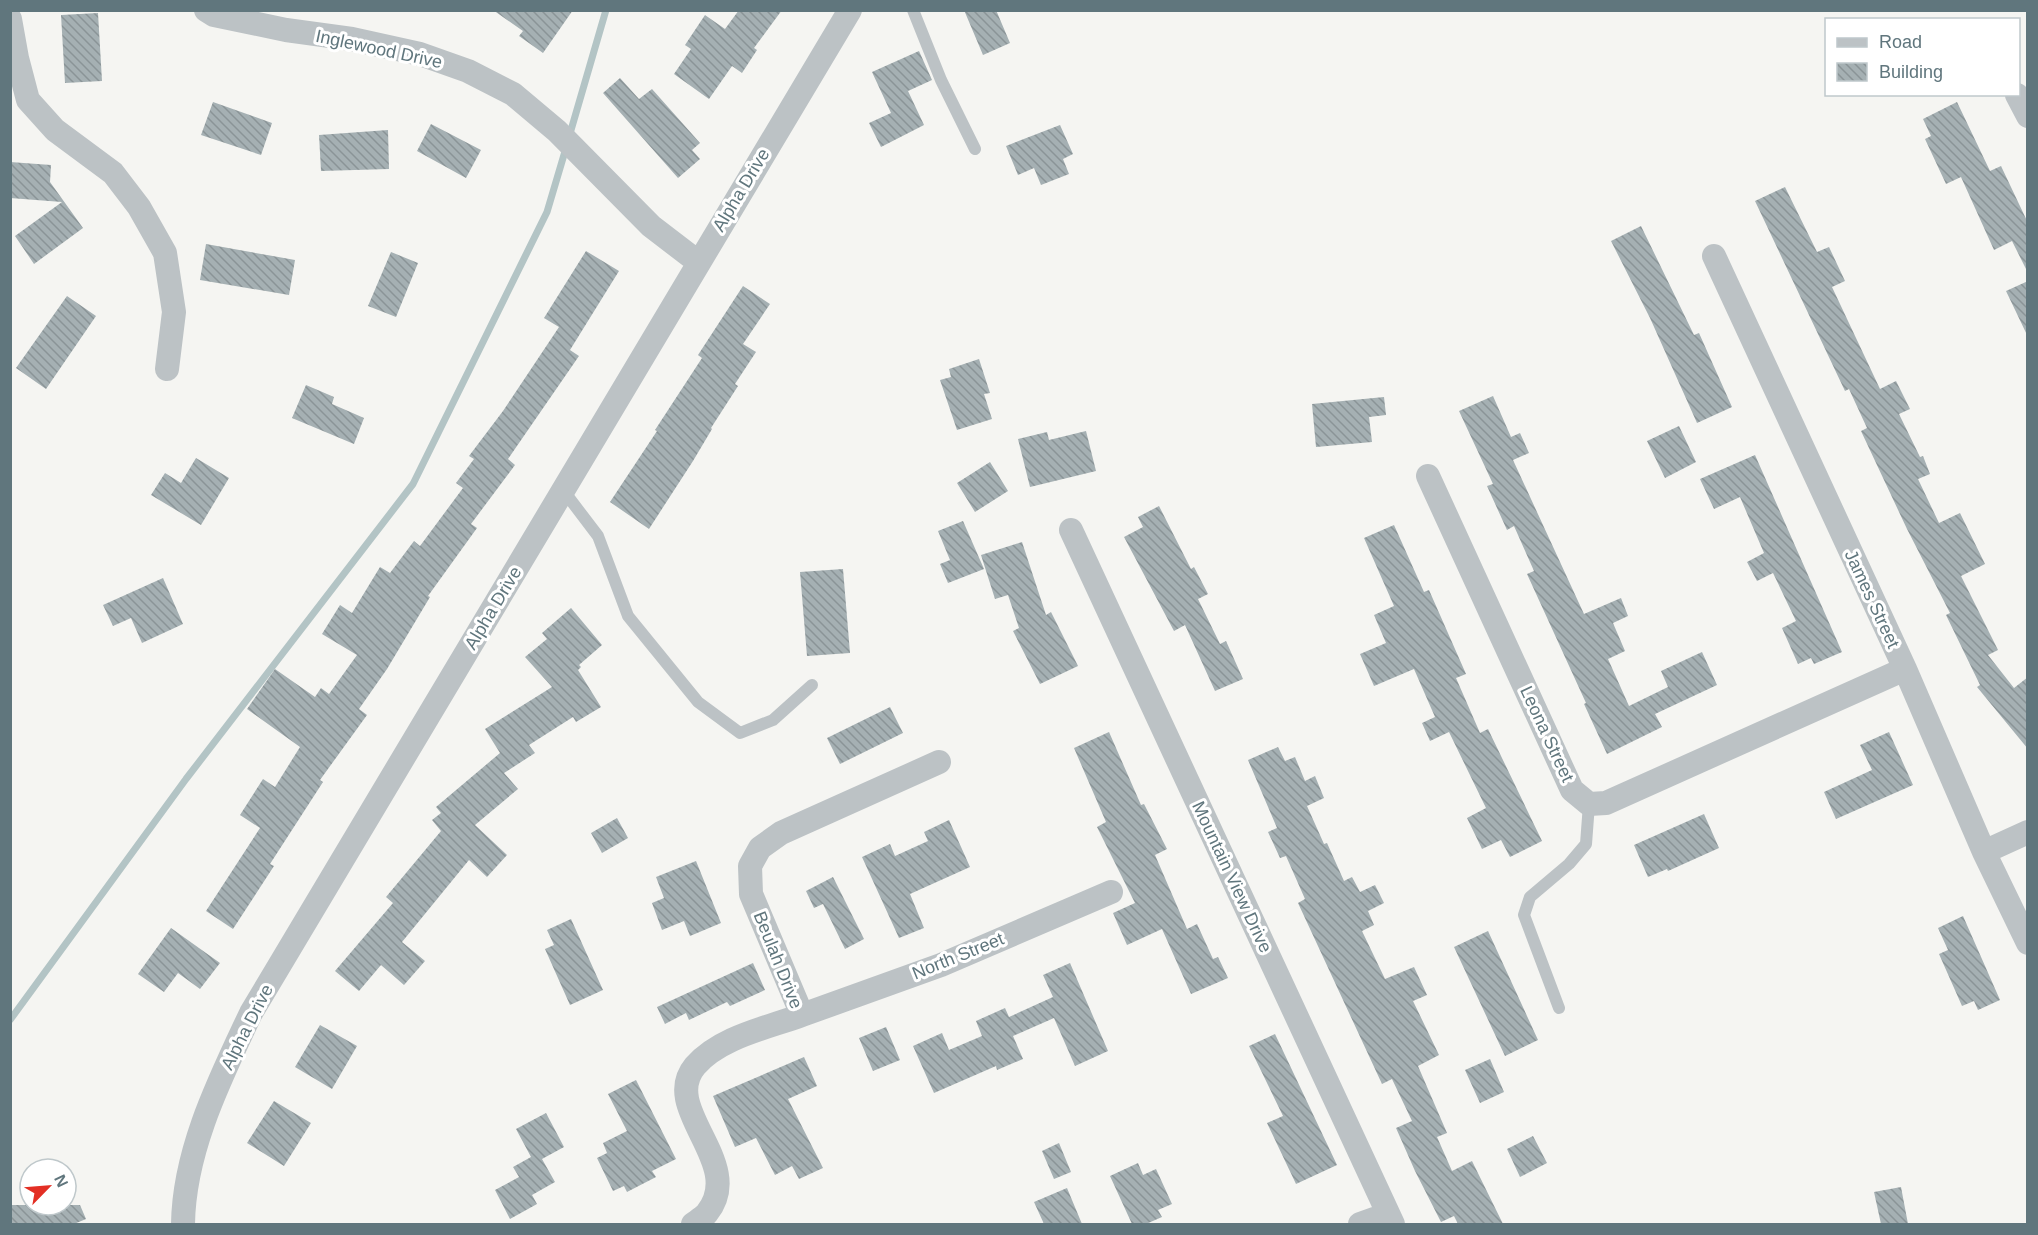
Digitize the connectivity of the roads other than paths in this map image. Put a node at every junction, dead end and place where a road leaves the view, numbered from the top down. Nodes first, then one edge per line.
1 (206, 10) edge
2 (850, 10) edge
3 (913, 10) edge
4 (10, 19) edge
5 (2018, 96) edge
6 (2028, 116) edge
7 (975, 149) dead end
8 (1714, 256) dead end
9 (698, 262) junction
10 (167, 369) dead end
11 (1428, 476) dead end
12 (563, 489) junction
13 (1071, 530) dead end
14 (1905, 669) junction
15 (812, 685) dead end
16 (939, 762) dead end
17 (1589, 804) junction
18 (2028, 832) edge
19 (1984, 852) junction
20 (1111, 892) dead end
21 (2028, 943) edge
22 (1559, 1008) dead end
23 (802, 1015) junction
24 (1391, 1219) edge
25 (183, 1224) edge
26 (693, 1224) edge
27 (1360, 1224) edge

1 - 9 street, Inglewood Drive
2 - 9 street, Alpha Drive
3 - 7 lane
4 - 10 street
5 - 6 street
8 - 14 street, James Street
9 - 12 street, Alpha Drive
11 - 17 street, Leona Street
12 - 15 lane
12 - 25 street, Alpha Drive
13 - 24 street, Mountain View Drive
14 - 17 street
14 - 19 street, James Street
16 - 23 street, Beulah Drive
17 - 22 lane
18 - 19 street
19 - 21 street, James Street
20 - 23 street, North Street
23 - 26 street, Beulah Drive
24 - 27 street

